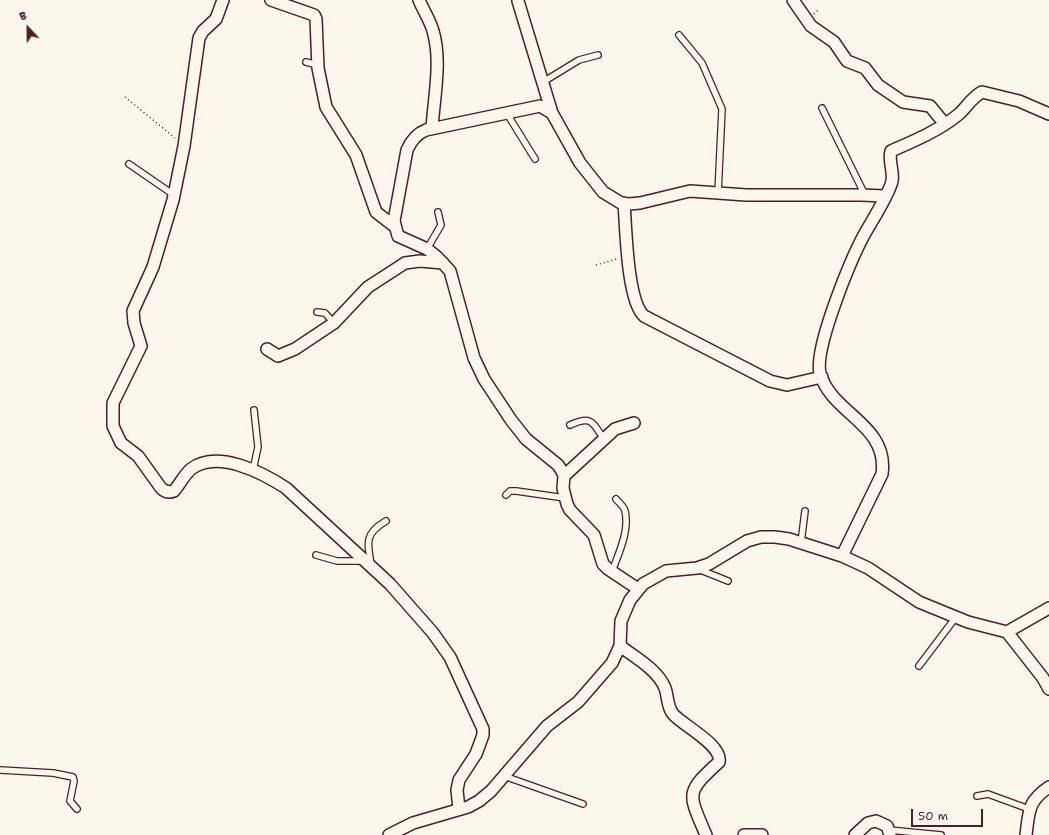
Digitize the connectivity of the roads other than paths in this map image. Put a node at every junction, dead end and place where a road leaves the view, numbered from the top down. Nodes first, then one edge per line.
1 (223, 0) edge
2 (271, 0) edge
3 (419, 0) edge
4 (793, 0) edge
5 (518, 1) edge
6 (679, 35) dead end
7 (598, 55) dead end
8 (306, 62) dead end
9 (318, 65) junction
10 (543, 82) junction
11 (822, 108) dead end
12 (506, 112) junction
13 (552, 112) junction
14 (1049, 114) edge
15 (944, 123) junction
16 (432, 128) junction
17 (535, 159) dead end
18 (129, 164) dead end
19 (718, 193) junction
20 (174, 195) junction
21 (865, 195) junction
22 (885, 196) junction
23 (624, 204) junction
24 (438, 212) dead end
25 (394, 226) junction
26 (427, 249) junction
27 (443, 263) junction
28 (317, 312) dead end
29 (334, 323) junction
30 (267, 349) dead end
31 (822, 377) junction
32 (254, 410) dead end
33 (634, 423) dead end
34 (570, 425) dead end
35 (604, 439) junction
36 (253, 470) junction
37 (564, 476) junction
38 (506, 495) dead end
39 (565, 498) junction
40 (616, 499) dead end
41 (805, 511) dead end
42 (386, 521) dead end
43 (801, 543) junction
44 (316, 555) dead end
45 (842, 556) junction
46 (369, 564) junction
47 (697, 568) junction
48 (612, 572) junction
49 (728, 581) dead end
50 (638, 590) junction
51 (1049, 608) edge
52 (956, 617) junction
53 (1007, 632) junction
54 (620, 646) junction
55 (919, 666) dead end
56 (1049, 689) edge
57 (0, 770) edge
58 (504, 776) junction
59 (1049, 787) edge
60 (976, 796) dead end
61 (583, 804) dead end
62 (1029, 808) junction
63 (77, 809) dead end
64 (459, 809) junction
65 (890, 833) edge
66 (389, 835) edge
67 (706, 835) edge
68 (744, 835) edge
69 (762, 835) edge
70 (855, 835) edge
71 (941, 835) edge
72 (1026, 835) edge

1 - 20 street
2 - 9 street
3 - 16 street
4 - 15 street
5 - 10 street
6 - 19 lane
7 - 10 lane
8 - 9 lane
9 - 25 street
10 - 13 street
11 - 21 lane
12 - 13 street
12 - 16 street
12 - 17 lane
13 - 23 street
14 - 15 street
15 - 22 street
16 - 25 street
18 - 20 lane
19 - 21 street
19 - 23 street
20 - 36 street
21 - 22 street
22 - 31 street
23 - 31 street
24 - 26 lane
25 - 26 street
26 - 27 street
27 - 29 street
27 - 37 street
28 - 29 lane
29 - 30 street
31 - 45 street
32 - 36 lane
33 - 35 street
34 - 35 lane
35 - 37 street
36 - 46 street
37 - 39 street
38 - 39 lane
39 - 48 street
40 - 48 lane
41 - 43 lane
42 - 46 lane
43 - 45 street
43 - 47 street
44 - 46 lane
45 - 52 street
46 - 64 street
47 - 49 lane
47 - 50 street
48 - 50 street
50 - 54 street
51 - 53 street
52 - 53 street
52 - 55 lane
53 - 56 street
54 - 58 street
54 - 67 street
57 - 63 lane
58 - 61 lane
58 - 64 street
59 - 62 street
60 - 62 lane
62 - 72 street
64 - 66 street
65 - 70 street
65 - 71 lane
68 - 69 street

